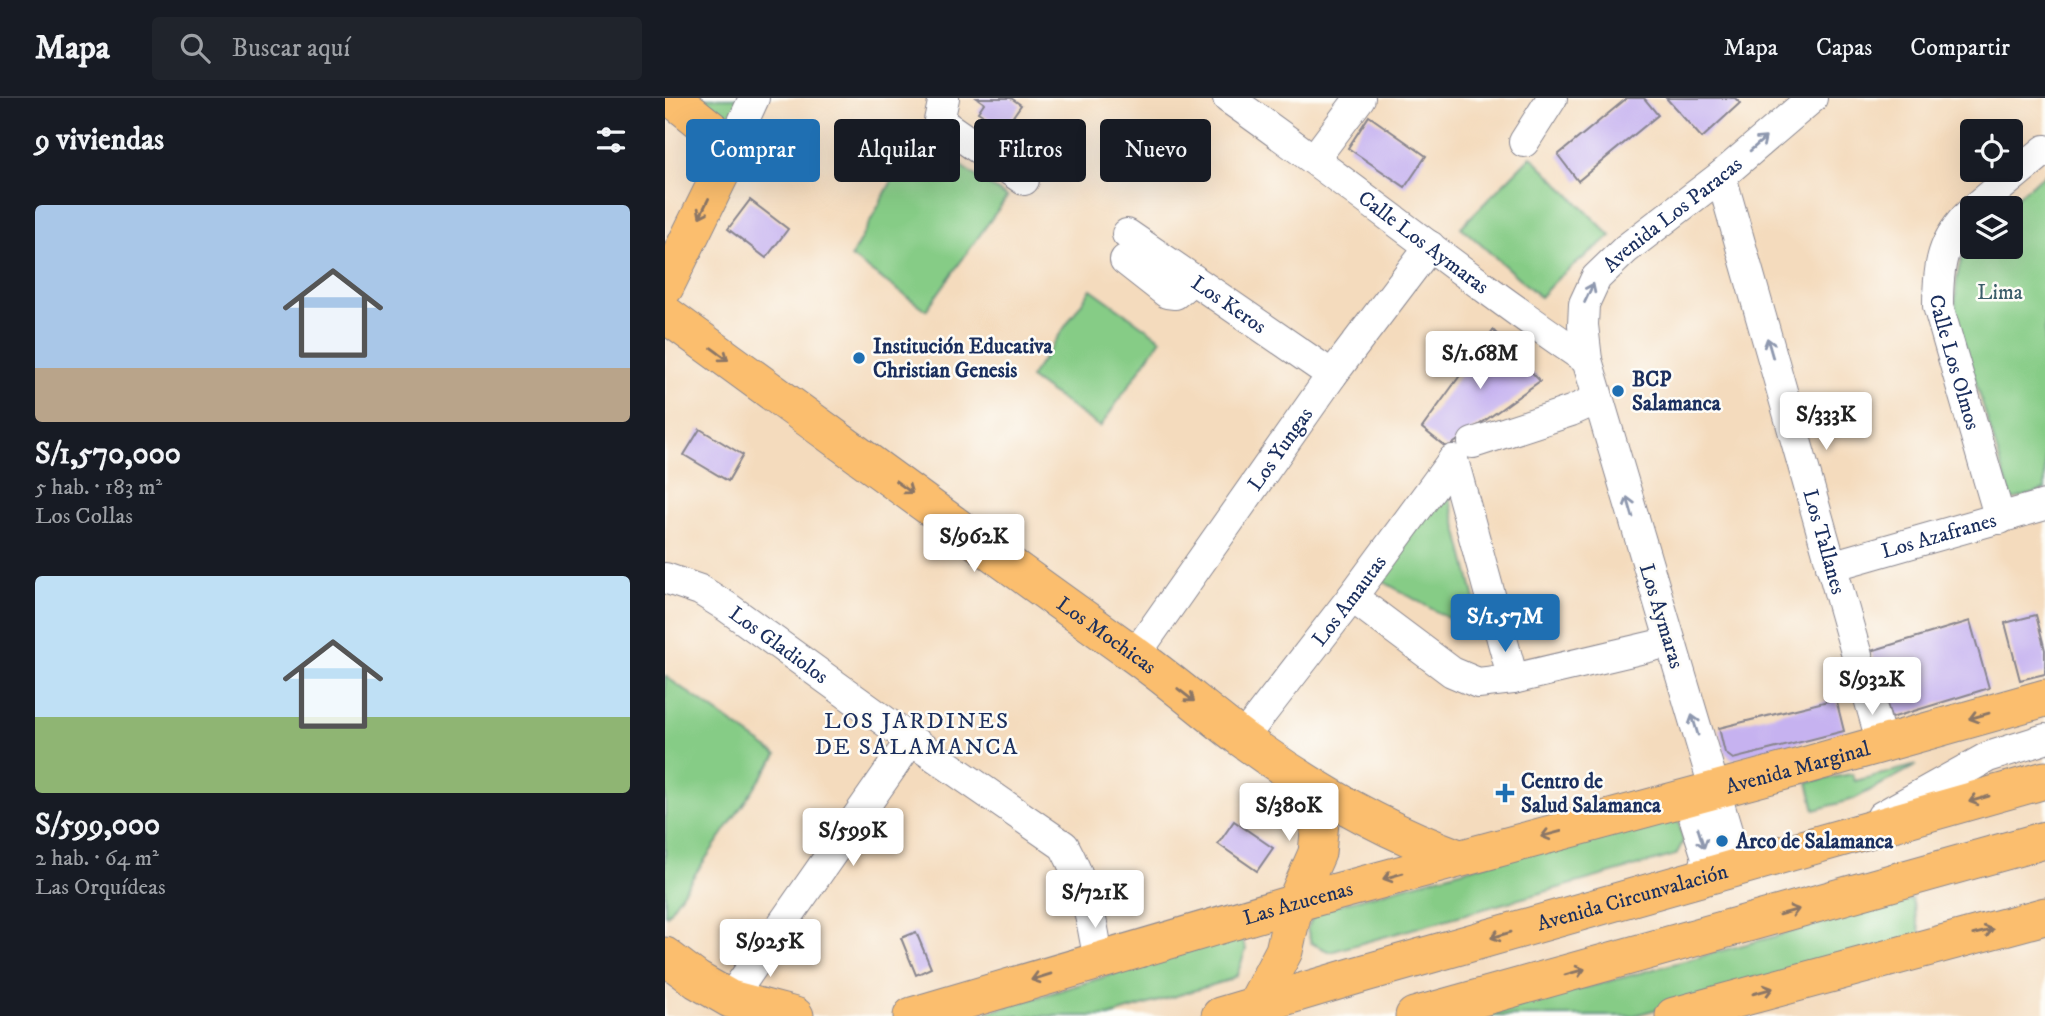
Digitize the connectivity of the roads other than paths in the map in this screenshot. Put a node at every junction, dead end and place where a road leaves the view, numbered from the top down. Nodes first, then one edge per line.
1 (672, 98) edge
2 (754, 98) edge
3 (944, 98) edge
4 (1228, 98) edge
5 (1360, 98) edge
6 (1552, 98) edge
7 (1812, 98) edge
8 (698, 119) edge
9 (744, 119) edge
10 (1524, 142) dead end
11 (974, 145) edge
12 (2045, 150) edge
13 (1315, 158) junction
14 (1721, 176) junction
15 (717, 182) edge
16 (1991, 196) edge
17 (1960, 227) edge
18 (1430, 246) junction
19 (1126, 247) dead end
20 (665, 287) edge
21 (665, 314) edge
22 (1587, 360) junction
23 (1332, 375) junction
24 (1598, 399) junction
25 (1463, 451) junction
26 (2045, 505) edge
27 (2000, 519) junction
28 (1831, 566) junction
29 (665, 578) edge
30 (1352, 597) junction
31 (1670, 642) junction
32 (1135, 655) junction
33 (1513, 679) junction
34 (2045, 698) edge
35 (1242, 738) junction
36 (2045, 739) edge
37 (911, 740) junction
38 (1882, 744) junction
39 (2045, 780) edge
40 (1315, 788) junction
41 (1701, 794) junction
42 (1841, 838) junction
43 (2045, 840) edge
44 (1459, 858) junction
45 (1750, 864) junction
46 (1702, 878) junction
47 (1295, 903) junction
48 (2045, 916) edge
49 (1237, 919) junction
50 (1284, 951) junction
51 (665, 956) edge
52 (1098, 960) junction
53 (1358, 975) junction
54 (730, 999) junction
55 (1255, 1006) junction
56 (795, 1016) edge
57 (912, 1016) edge
58 (1220, 1016) edge
59 (1415, 1016) edge
60 (1674, 1016) edge

1 - 8 main road
2 - 9 street
3 - 11 street
4 - 13 street, Calle Los Aymaras
5 - 13 street
6 - 10 street
14 -> 7 street, Avenida Los Paracas
12 - 16 street, Calle Los Olmos
13 - 18 street, Calle Los Aymaras
22 -> 14 street, Avenida Los Paracas
28 -> 14 street, Los Tallanes
15 -> 20 main road
17 - 27 street, Calle Los Olmos
18 - 22 street, Calle Los Aymaras
18 - 23 street, Los Yungas
19 - 23 street, Los Keros
21 -> 32 main road, Los Mochicas
22 - 24 street, Los Aymaras
23 - 32 street, Los Yungas
24 - 25 street
31 -> 24 street, Los Aymaras
25 - 30 street, Los Amautas
25 - 33 street
26 - 27 street, Los Azafranes
27 - 28 street, Los Azafranes
28 - 38 street, Los Tallanes
29 - 37 street, Los Gladiolos
30 - 33 street
30 - 35 street, Los Amautas
31 - 33 street
41 -> 31 street, Los Aymaras
32 -> 35 main road, Los Mochicas
34 -> 38 main road, Avenida Marginal
35 - 40 main road, Los Mochicas
36 - 42 street
37 - 52 street, Los Gladiolos
37 - 54 street
38 - 41 main road, Avenida Marginal
39 -> 42 main road, Avenida Circunvalación
40 - 44 main road, Los Mochicas
40 - 47 main road
41 -> 44 main road, Las Azucenas
41 - 45 street, Los Aymaras
41 -> 46 street, Los Aymaras
42 - 45 main road, Avenida Circunvalación
59 -> 43 main road
44 -> 47 main road, Las Azucenas
45 - 46 main road, Avenida Circunvalación
46 -> 53 main road, Avenida Circunvalación
47 - 49 main road, Las Azucenas
47 - 50 main road
60 -> 48 main road
49 - 50 main road
49 - 52 main road, Las Azucenas
50 - 53 main road
50 - 55 main road
51 - 54 main road
52 -> 57 main road, Las Azucenas
53 - 55 main road, Avenida Circunvalación
54 - 56 main road
55 - 58 main road, Avenida Circunvalación

